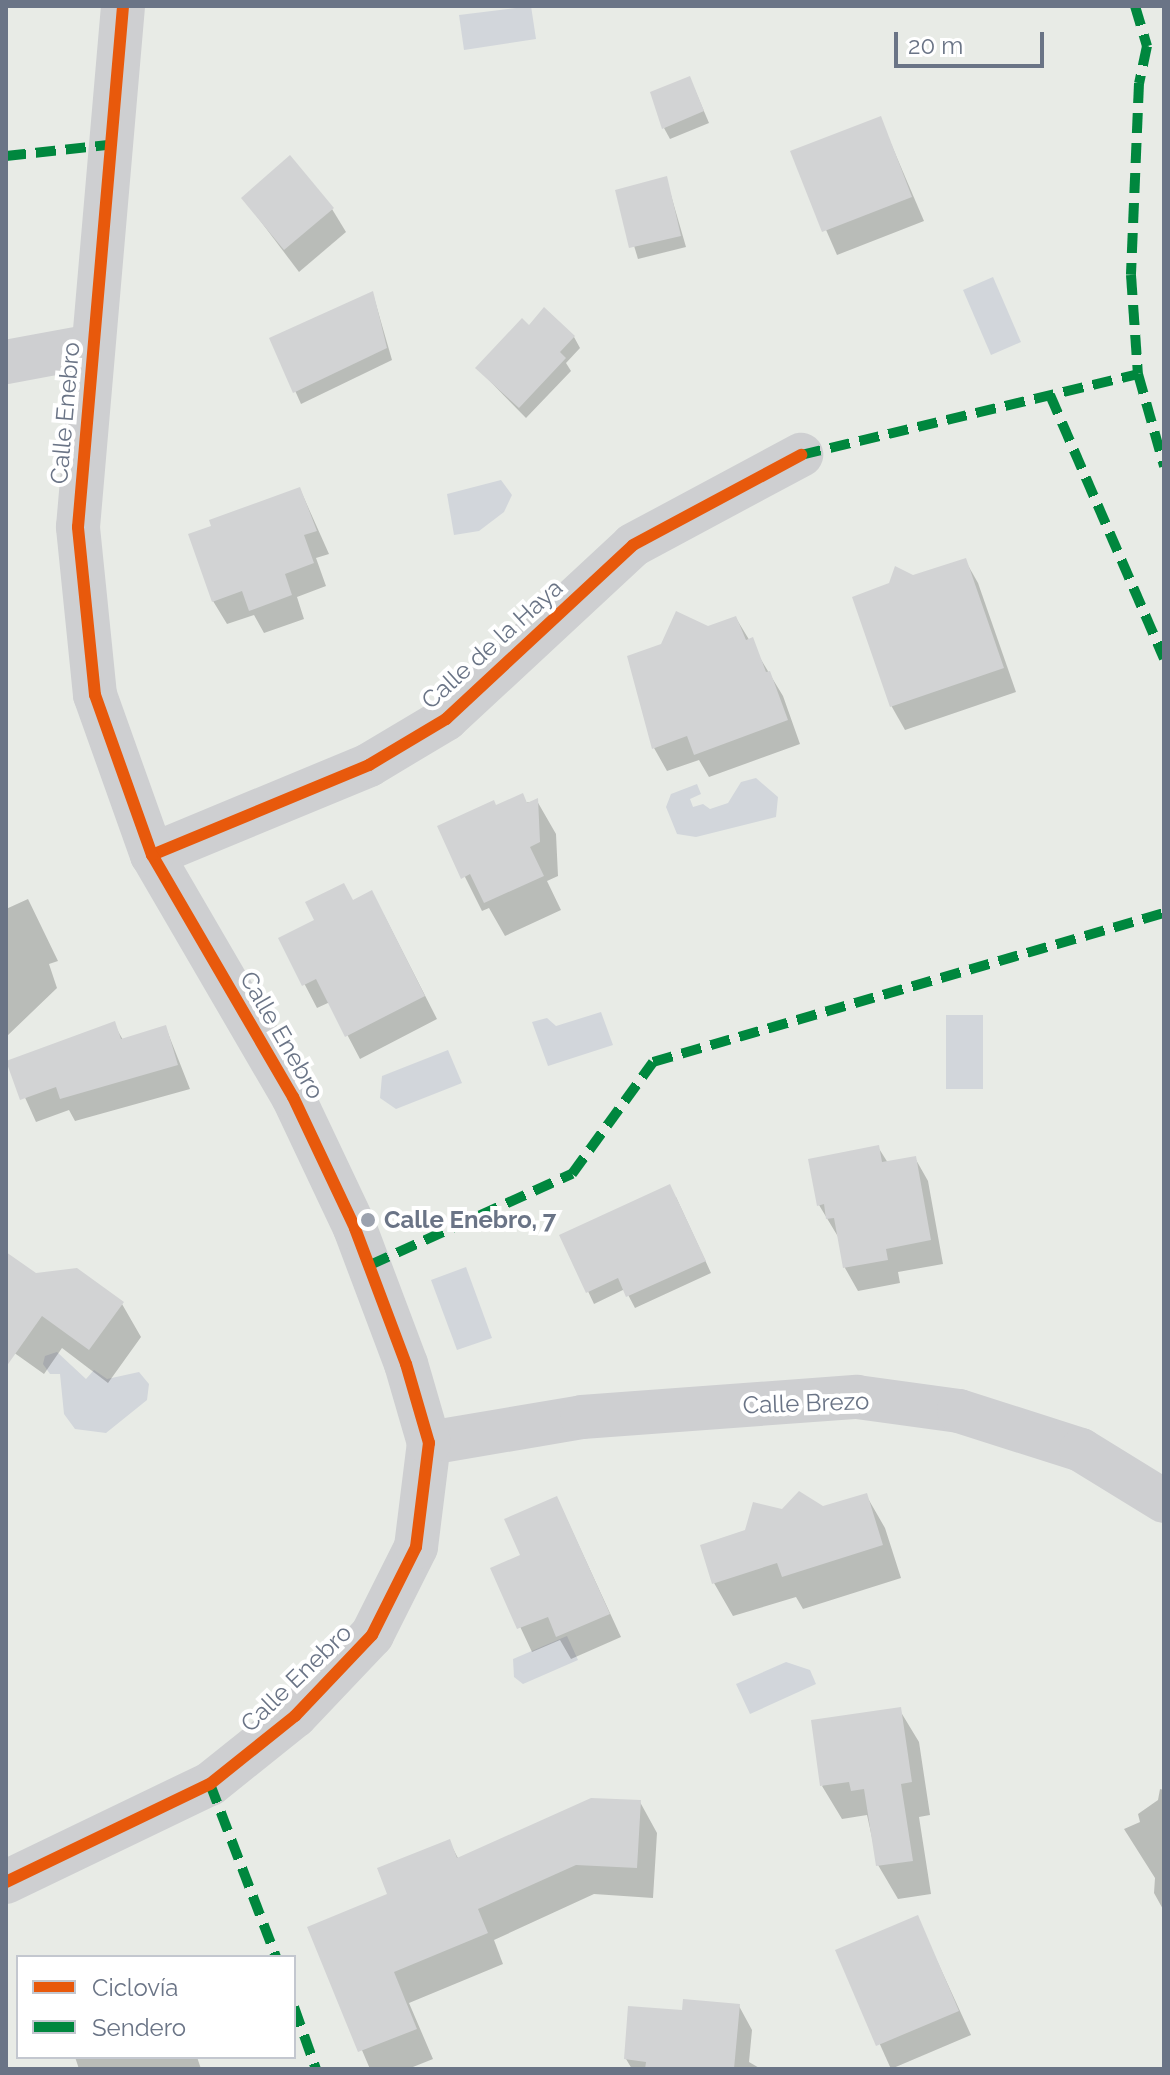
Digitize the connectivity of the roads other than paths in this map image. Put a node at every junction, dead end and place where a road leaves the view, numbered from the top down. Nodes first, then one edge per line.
1 (123, 6) edge
2 (92, 346) junction
3 (6, 362) edge
4 (801, 455) dead end
5 (152, 855) junction
6 (429, 1443) junction
7 (1164, 1501) edge
8 (6, 1882) edge

1 - 2 street, Calle Enebro
2 - 3 street, Calle Enebro
2 - 5 street, Calle Enebro
4 - 5 street, Calle de la Haya
5 - 6 street, Calle Enebro
6 - 7 street, Calle Brezo
6 - 8 street, Calle Enebro

